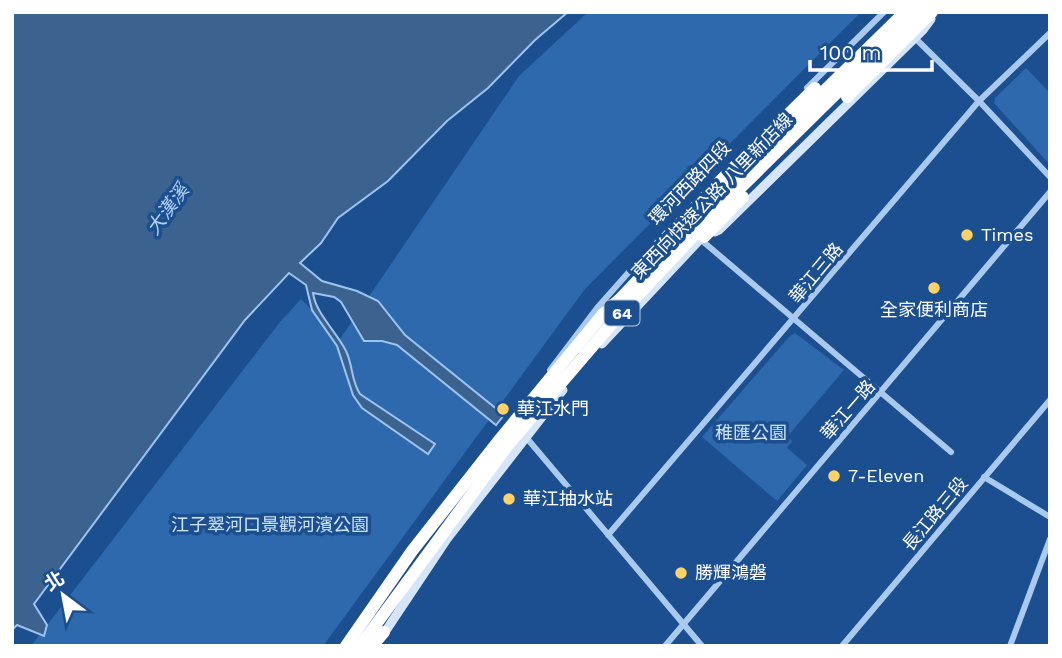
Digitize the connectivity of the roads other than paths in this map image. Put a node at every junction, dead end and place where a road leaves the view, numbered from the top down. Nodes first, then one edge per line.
1 (905, 12) edge
2 (919, 12) edge
3 (934, 13) edge
4 (888, 15) edge
5 (1050, 33) edge
6 (915, 38) junction
7 (979, 101) junction
8 (1050, 177) edge
9 (1050, 192) edge
10 (702, 238) junction
11 (603, 314) junction
12 (795, 319) junction
13 (881, 393) junction
14 (1050, 400) edge
15 (512, 425) junction
16 (526, 436) junction
17 (951, 452) dead end
18 (984, 477) junction
19 (1050, 517) edge
20 (608, 535) junction
21 (1050, 538) edge
22 (396, 568) junction
23 (426, 568) junction
24 (373, 618) junction
25 (684, 624) junction
26 (384, 632) junction
27 (345, 646) edge
28 (357, 646) edge
29 (372, 646) edge
30 (377, 646) edge
31 (665, 646) edge
32 (702, 646) edge
33 (842, 646) edge
34 (1010, 646) edge

1 - 11 highway, 東西向快速公路 八里新店線 / 64
1 - 15 main road, 環河西路四段
2 - 28 highway, 東西向快速公路 八里新店線 / 64, bridge
3 - 6 main road, 環河西路四段
3 - 10 highway, bridge
3 - 10 main road, 環河西路四段
4 - 11 highway
4 - 15 street, 環河西路四段
5 - 7 street, 華江三路
6 - 7 street
6 - 10 main road, 環河西路四段
7 - 8 street
7 - 12 street, 華江三路
9 - 13 street, 華江一路
10 - 12 street
10 - 16 main road, 環河西路四段
11 - 27 highway, 東西向快速公路 八里新店線 / 64, bridge
12 - 13 street
12 - 20 street, 華江三路
13 - 17 street
13 - 25 street, 華江一路
14 - 18 street, 長江路三段
15 - 16 street
15 - 22 main road, 環河西路四段
16 - 20 street
16 - 23 main road, 環河西路四段
18 - 19 street
18 - 33 street, 長江路三段
20 - 25 street
21 - 34 street
22 - 24 main road, 環河西路四段
22 - 27 street, 環河西路四段
23 - 24 main road, 環河西路四段
23 - 26 main road, 環河西路四段
24 - 28 main road, 環河西路四段
25 - 31 street, 華江一路
25 - 32 street
26 - 29 highway
26 - 30 main road, 環河西路四段

